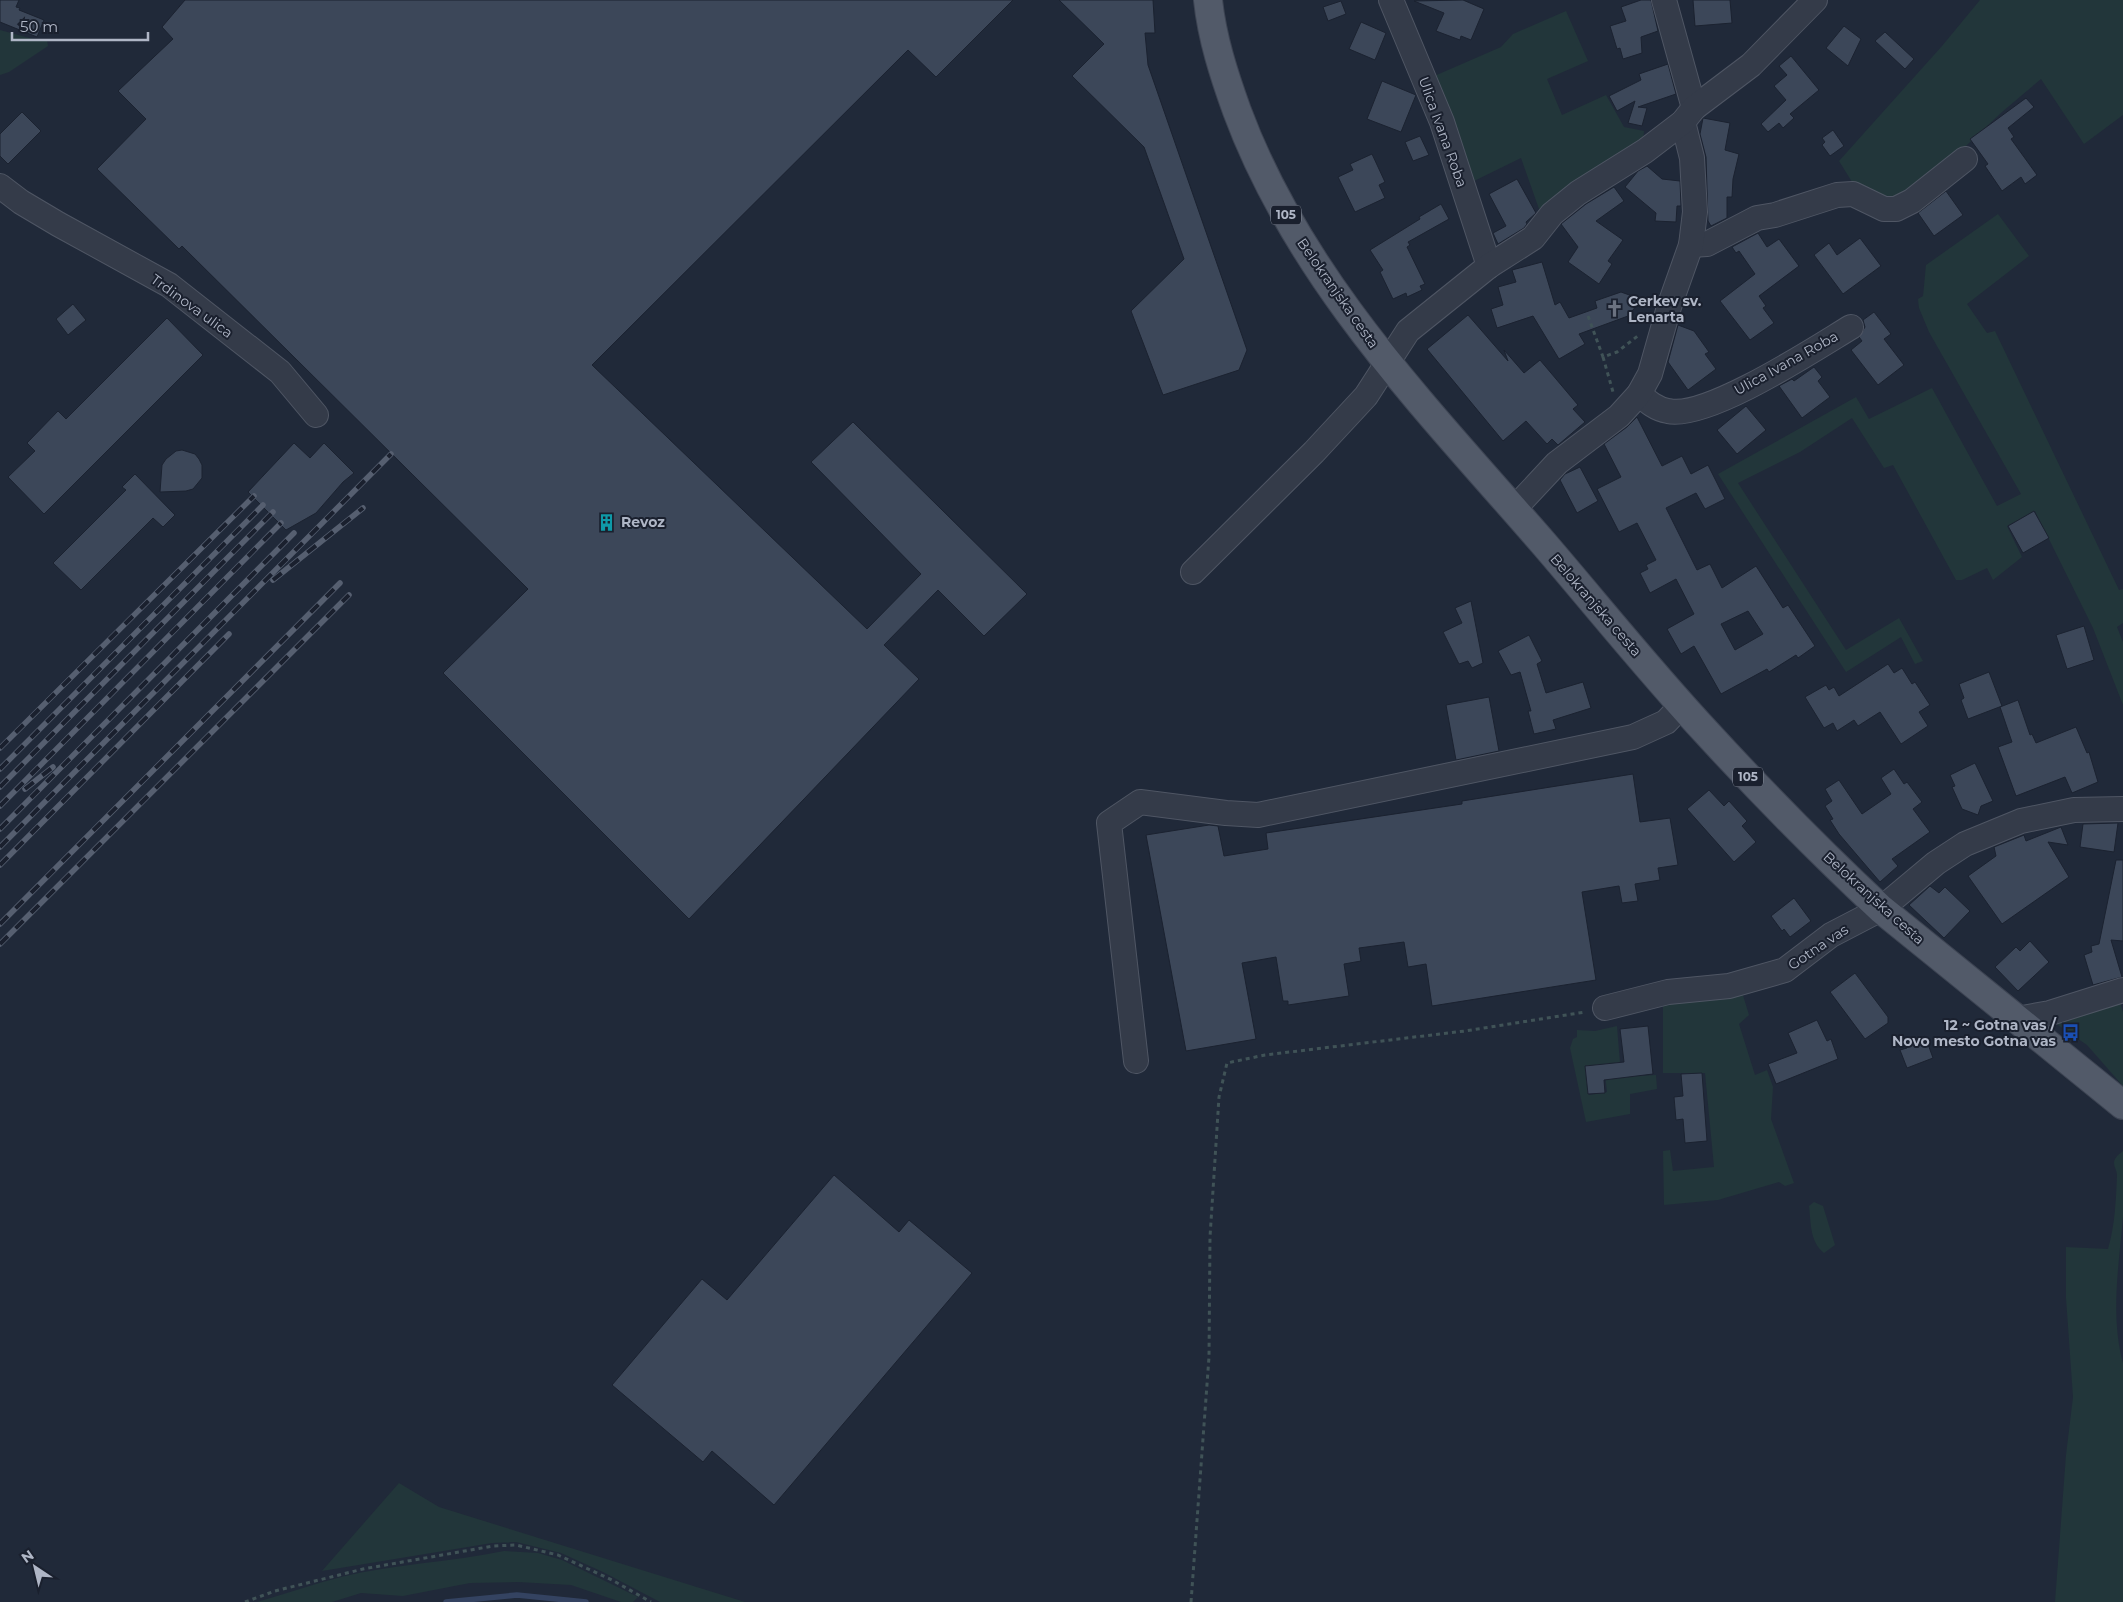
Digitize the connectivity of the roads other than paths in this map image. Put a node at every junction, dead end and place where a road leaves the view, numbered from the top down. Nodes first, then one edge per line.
1 (1208, 0) edge
2 (1391, 0) edge
3 (1664, 0) edge
4 (1815, 0) edge
5 (1688, 115) junction
6 (1965, 159) dead end
7 (0, 186) edge
8 (1691, 245) junction
9 (1489, 266) junction
10 (1851, 327) dead end
11 (1388, 364) junction
12 (1639, 394) junction
13 (316, 415) dead end
14 (1514, 509) junction
15 (1193, 572) dead end
16 (1682, 705) junction
17 (2123, 809) edge
18 (1881, 909) junction
19 (2123, 990) edge
20 (1605, 1008) road end
21 (2016, 1019) junction
22 (1136, 1061) dead end
23 (2123, 1105) edge

1 - 11 main road, Belokranjska cesta / 105
2 - 9 street, Ulica Ivana Roba
3 - 5 street
4 - 5 street
5 - 8 street
5 - 9 street
6 - 8 street
7 - 13 street, Trdinova ulica
8 - 12 street
9 - 11 street
10 - 12 street, Ulica Ivana Roba
11 - 14 main road, Belokranjska cesta / 105
11 - 15 street
12 - 14 street
14 - 16 main road, Belokranjska cesta / 105
16 - 18 main road, Belokranjska cesta / 105
16 - 22 street
17 - 18 street, Gotna vas
18 - 20 street, Gotna vas
18 - 21 main road, Belokranjska cesta / 105
19 - 21 street
21 - 23 main road, Belokranjska cesta / 105

